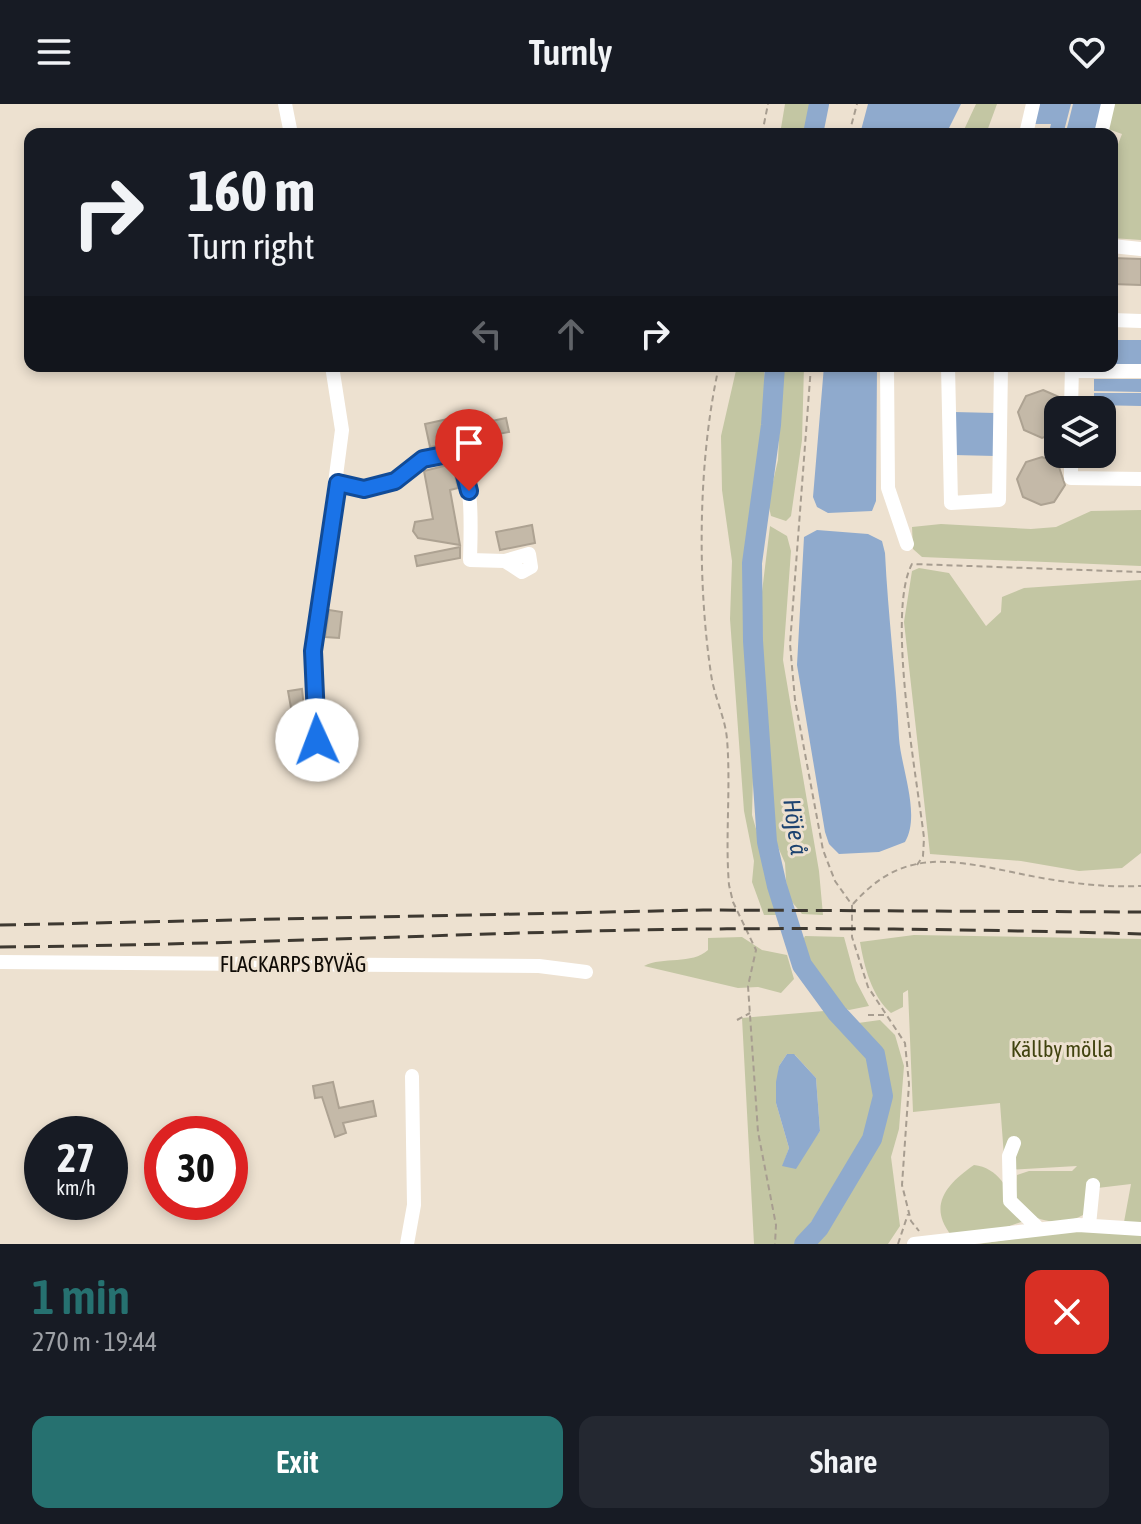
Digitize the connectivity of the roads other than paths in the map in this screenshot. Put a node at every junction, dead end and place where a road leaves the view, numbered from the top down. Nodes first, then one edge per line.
1 (285, 104) edge
2 (1033, 104) edge
3 (1108, 104) edge
4 (290, 128) edge
5 (1027, 128) edge
6 (1102, 128) edge
7 (1118, 247) edge
8 (1141, 249) edge
9 (1118, 320) edge
10 (1141, 321) edge
11 (1118, 370) edge
12 (1141, 371) edge
13 (333, 372) edge
14 (887, 372) edge
15 (948, 372) edge
16 (1001, 372) edge
17 (1072, 372) edge
18 (1071, 396) edge
19 (1071, 468) edge
20 (1141, 479) edge
21 (338, 483) junction
22 (907, 544) dead end
23 (505, 561) dead end
24 (317, 740) dead end
25 (0, 962) edge
26 (586, 972) dead end
27 (412, 1076) dead end
28 (1014, 1143) dead end
29 (1093, 1185) dead end
30 (1089, 1225) junction
31 (1038, 1228) junction
32 (1141, 1229) edge
33 (922, 1242) edge
34 (407, 1244) edge

1 - 4 street
2 - 5 street
3 - 6 street
7 - 8 street
9 - 10 street
11 - 12 street
13 - 21 street
14 - 22 street
15 - 16 street
17 - 18 street
19 - 20 street
21 - 23 street
21 - 24 street
25 - 26 street, FLACKARPS BYVÄG
27 - 34 street
28 - 31 street
29 - 30 street
30 - 31 street
30 - 32 street
31 - 33 street

